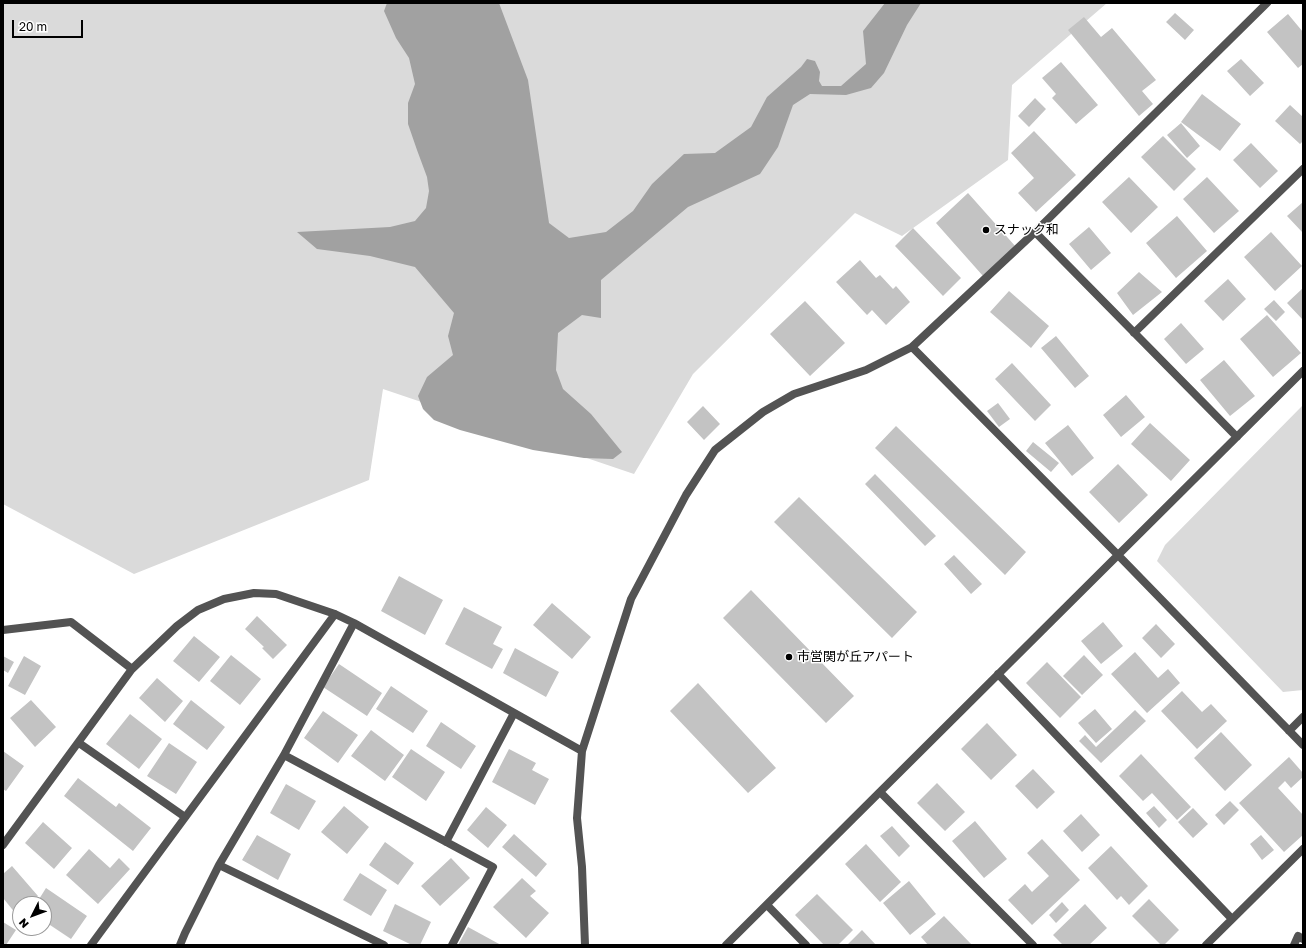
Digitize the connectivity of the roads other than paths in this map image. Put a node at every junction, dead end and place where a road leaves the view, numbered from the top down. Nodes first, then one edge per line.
1 (1267, 3) edge
2 (1303, 169) edge
3 (1035, 232) junction
4 (1134, 333) junction
5 (912, 347) junction
6 (1303, 372) edge
7 (1237, 437) junction
8 (1118, 555) junction
9 (335, 614) junction
10 (354, 623) junction
11 (3, 630) edge
12 (132, 669) junction
13 (998, 674) junction
14 (514, 713) junction
15 (1303, 717) edge
16 (1289, 731) junction
17 (79, 743) junction
18 (1303, 745) edge
19 (582, 751) junction
20 (284, 755) junction
21 (880, 792) junction
22 (185, 817) junction
23 (446, 842) junction
24 (3, 845) edge
25 (1303, 849) edge
26 (219, 865) junction
27 (767, 905) junction
28 (1232, 919) junction
29 (1303, 939) edge
30 (91, 945) edge
31 (180, 945) edge
32 (384, 945) edge
33 (452, 945) edge
34 (585, 945) edge
35 (726, 945) edge
36 (806, 945) edge
37 (1033, 945) edge
38 (1206, 945) edge
39 (1294, 945) edge

1 - 3 street
2 - 4 street
3 - 4 street
3 - 5 street
4 - 7 street
5 - 8 street
5 - 19 street
6 - 7 street
7 - 8 street
8 - 13 street
8 - 16 street
9 - 10 street
9 - 12 street
9 - 22 street
10 - 14 street
10 - 20 street
11 - 12 street
12 - 17 street
13 - 21 street
13 - 28 street
14 - 19 street
14 - 23 street
15 - 16 street
16 - 18 street
17 - 22 street
17 - 24 street
19 - 34 street
20 - 23 street
20 - 26 street
21 - 27 street
21 - 37 street
22 - 30 street
23 - 33 street
25 - 28 street
26 - 31 street
26 - 32 street
27 - 35 street
27 - 36 street
28 - 38 street
29 - 39 street

